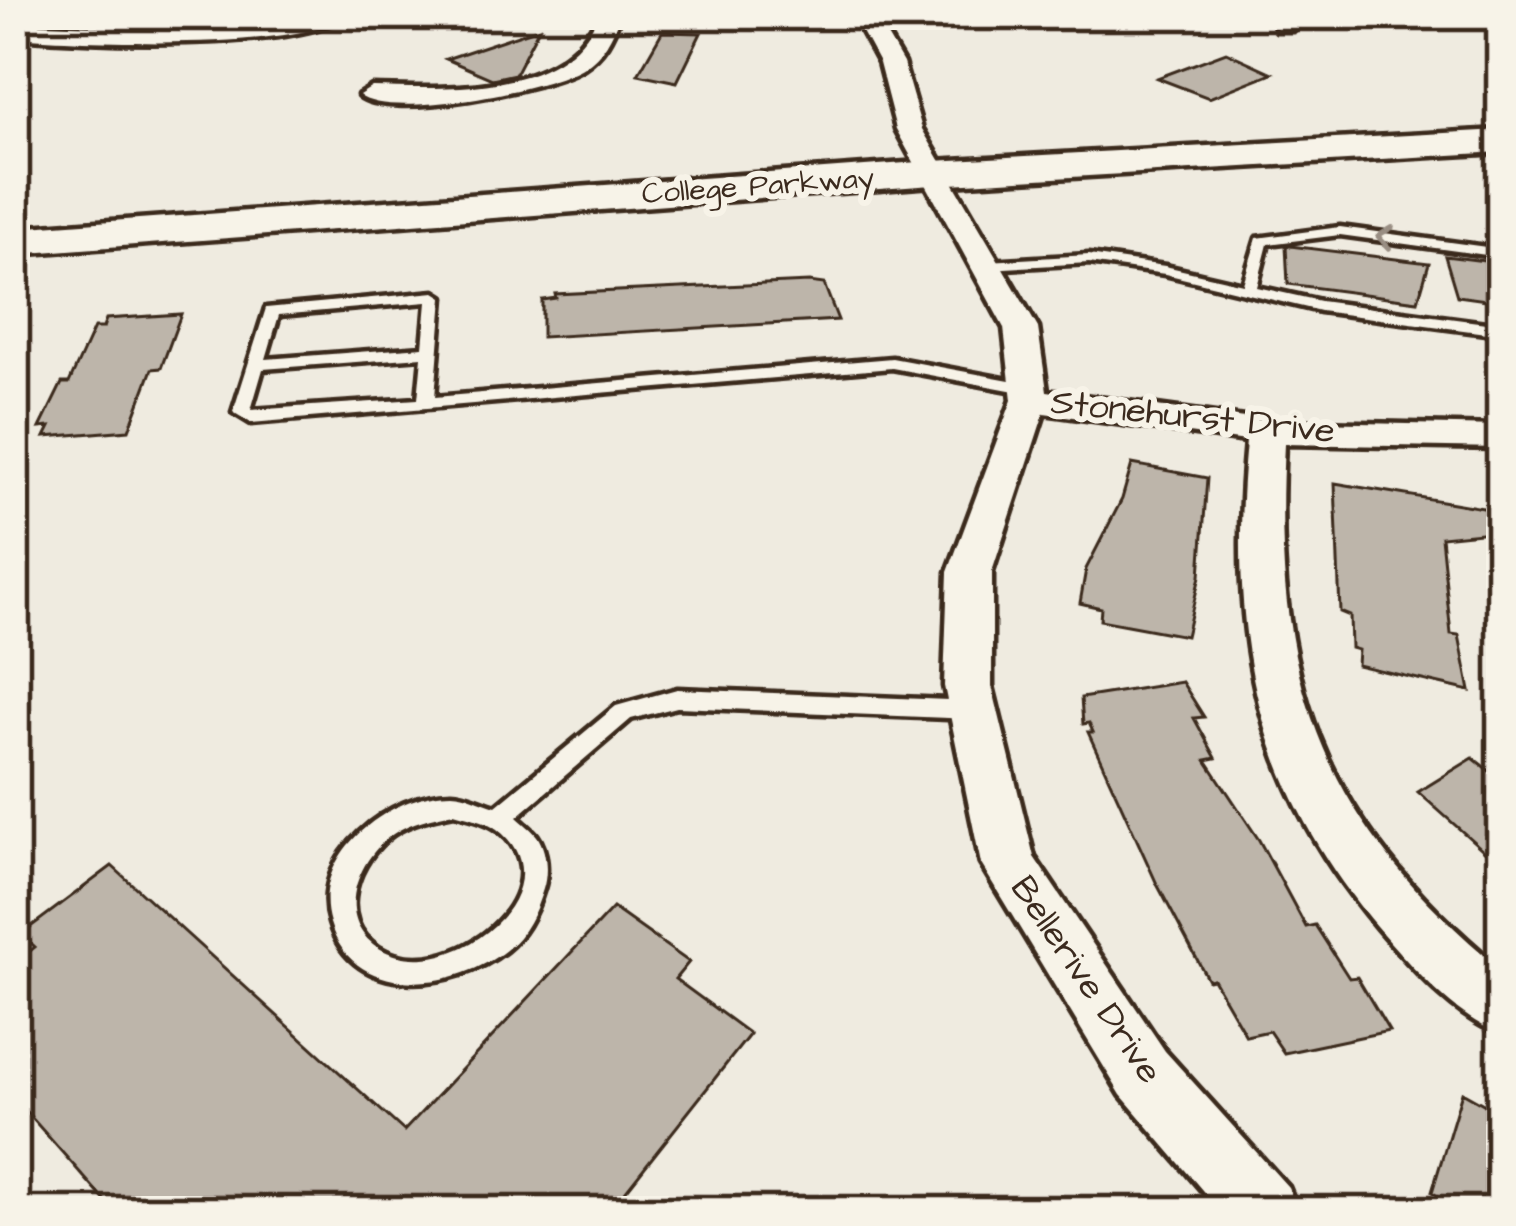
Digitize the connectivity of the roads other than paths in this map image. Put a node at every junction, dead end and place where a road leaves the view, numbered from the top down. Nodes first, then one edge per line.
1 (334, 15) edge
2 (609, 15) edge
3 (865, 15) edge
4 (15, 30) edge
5 (372, 95) dead end
6 (1501, 141) edge
7 (933, 173) junction
8 (15, 241) edge
9 (1501, 253) edge
10 (988, 265) junction
11 (1249, 289) junction
12 (1501, 330) edge
13 (430, 351) junction
14 (256, 365) junction
15 (1030, 394) junction
16 (426, 403) junction
17 (1266, 432) junction
18 (1501, 437) edge
19 (974, 710) junction
20 (502, 815) junction
21 (1501, 1006) edge
22 (1264, 1211) edge

1 - 4 street
2 - 5 street
3 - 7 street, Bellerive Drive
6 - 7 main road, College Parkway
7 - 8 main road, College Parkway
7 - 10 street, Bellerive Drive
9 -> 11 lane
10 - 11 lane
10 - 15 street, Bellerive Drive
11 - 12 lane
13 - 14 lane
13 - 14 lane
13 - 16 lane
14 - 16 lane
15 - 16 lane
15 - 17 street, Stonehurst Drive
15 - 19 street, Bellerive Drive
17 - 18 street, Stonehurst Drive
17 - 21 street
19 - 20 lane
19 - 22 street, Bellerive Drive
20 - 20 lane

